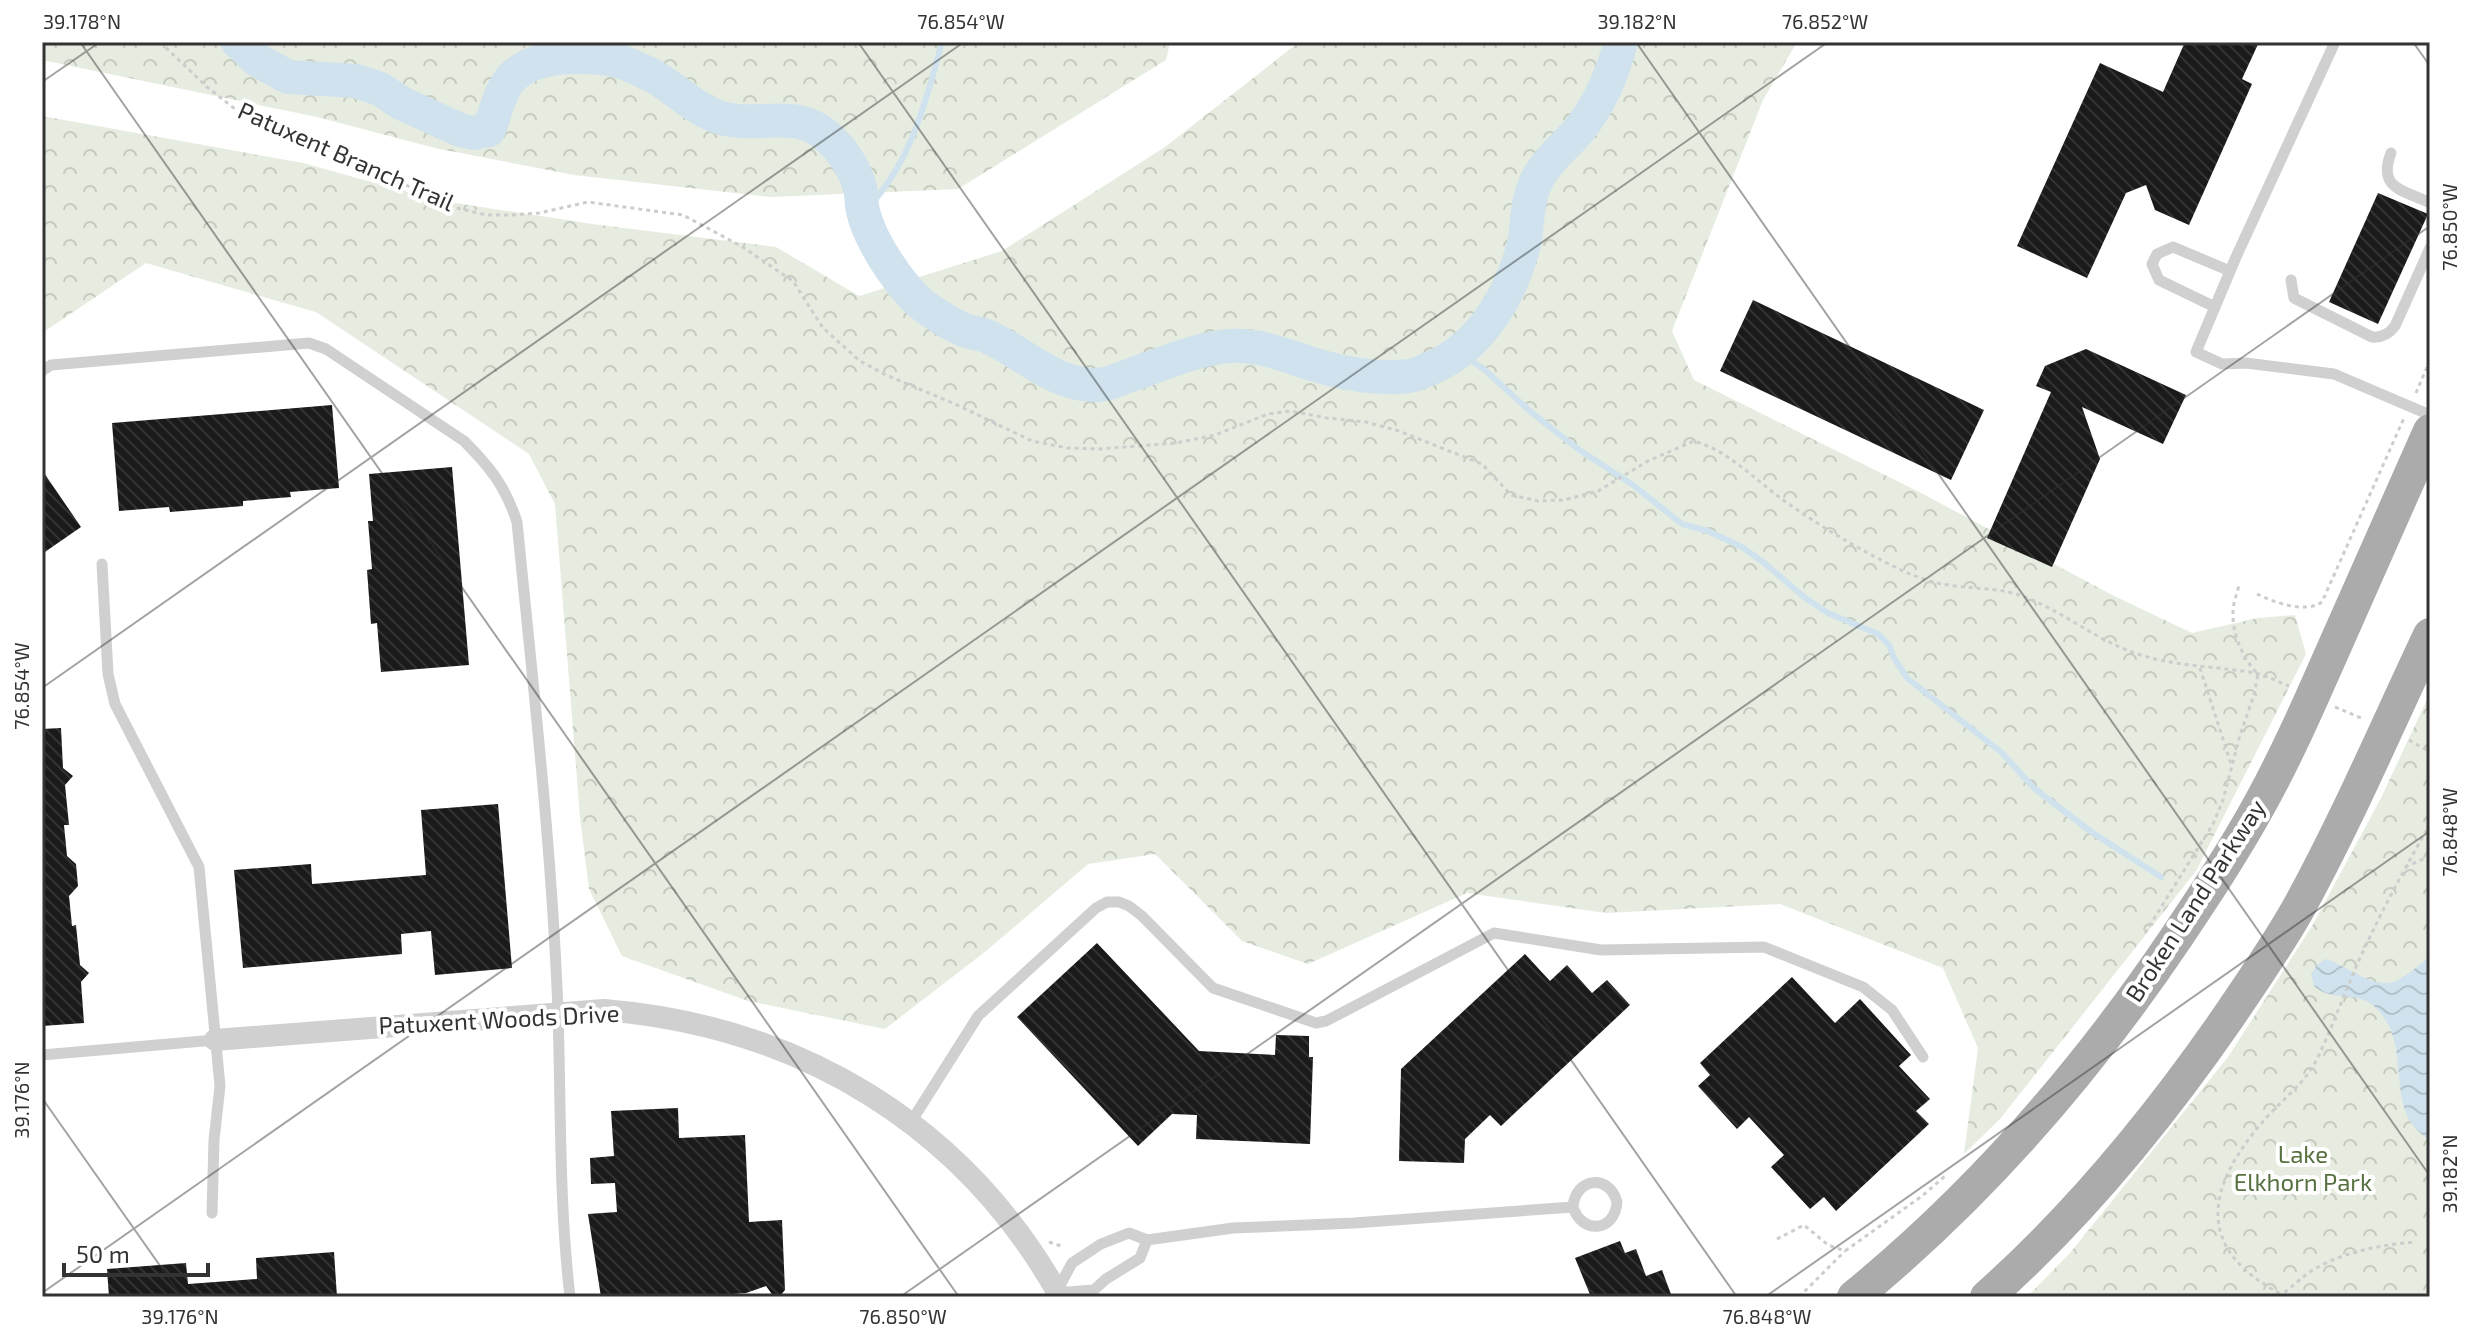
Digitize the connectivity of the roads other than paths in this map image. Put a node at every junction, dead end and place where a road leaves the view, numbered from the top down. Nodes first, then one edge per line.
1 (2335, 42) edge
2 (2391, 153) dead end
3 (2430, 203) edge
4 (2430, 248) edge
5 (2230, 271) junction
6 (2291, 280) dead end
7 (2215, 307) junction
8 (42, 371) edge
9 (2430, 415) edge
10 (2415, 430) edge
11 (102, 564) dead end
12 (2430, 635) edge
13 (558, 1012) junction
14 (215, 1040) junction
15 (42, 1055) edge
16 (1923, 1057) dead end
17 (911, 1122) junction
18 (1573, 1207) dead end
19 (212, 1213) dead end
20 (1147, 1240) junction
21 (1055, 1295) edge
22 (570, 1297) edge
23 (1854, 1297) edge
24 (1987, 1297) edge

1 - 5 lane
2 - 3 lane
4 - 6 lane
5 - 7 lane
5 - 7 lane
7 - 9 lane
8 - 13 lane
10 - 23 main road, Broken Land Parkway
11 - 14 lane
12 - 24 main road
13 - 14 street, Patuxent Woods Drive
13 - 17 street, Patuxent Woods Drive
13 - 22 lane
14 - 15 lane
14 - 19 lane
16 - 17 lane
17 - 21 street, Patuxent Woods Drive
18 - 20 lane
20 - 21 lane
20 - 21 lane

